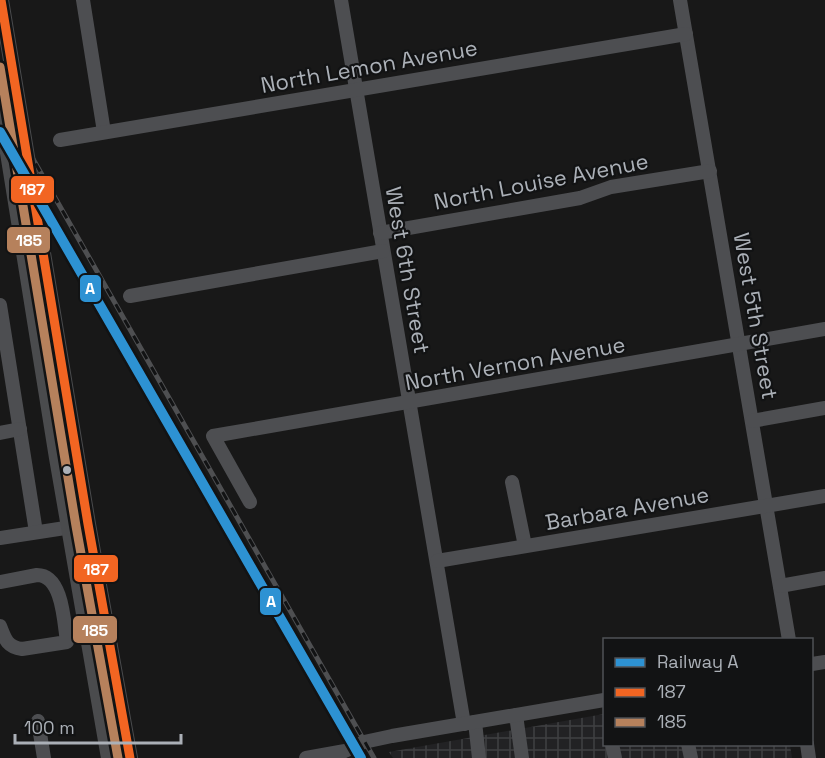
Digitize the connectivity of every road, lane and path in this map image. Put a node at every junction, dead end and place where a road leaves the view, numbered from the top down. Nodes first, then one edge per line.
1 (1, 0) edge
2 (83, 0) edge
3 (341, 0) edge
4 (680, 0) edge
5 (686, 34) junction
6 (356, 90) junction
7 (0, 103) edge
8 (104, 132) junction
9 (60, 140) dead end
10 (710, 171) junction
11 (381, 233) junction
12 (383, 251) junction
13 (130, 296) dead end
14 (0, 305) edge
15 (825, 329) edge
16 (739, 345) junction
17 (409, 403) junction
18 (825, 408) edge
19 (752, 421) junction
20 (20, 429) junction
21 (0, 433) edge
22 (512, 482) dead end
23 (825, 496) edge
24 (250, 502) dead end
25 (767, 506) junction
26 (88, 524) junction
27 (69, 528) junction
28 (36, 532) junction
29 (0, 538) edge
30 (525, 546) junction
31 (437, 561) junction
32 (825, 578) edge
33 (0, 582) edge
34 (780, 586) junction
35 (82, 597) junction
36 (60, 601) junction
37 (0, 626) edge
38 (87, 627) junction
39 (65, 630) junction
40 (789, 638) edge
41 (603, 700) edge
42 (516, 715) junction
43 (38, 721) dead end
44 (470, 723) junction
45 (44, 758) edge
46 (109, 758) edge
47 (130, 758) edge
48 (306, 758) edge
49 (479, 758) edge
50 (522, 758) edge

1 - 26 main road
2 - 8 street
3 - 6 street, West 6th Street
4 - 5 street, West 5th Street
5 - 6 street, North Lemon Avenue
5 - 10 street, West 5th Street
6 - 8 street, North Lemon Avenue
6 - 11 street, West 6th Street
7 - 27 main road
8 - 9 street, North Lemon Avenue
10 - 11 street, North Louise Avenue
10 - 16 street, West 5th Street
11 - 12 street, West 6th Street
12 - 13 street
12 - 17 street, West 6th Street
14 - 20 street
15 - 16 street, North Vernon Avenue
16 - 17 street, North Vernon Avenue
16 - 19 street, West 5th Street
17 - 24 street, North Vernon Avenue
17 - 31 street, West 6th Street
18 - 19 street
19 - 25 street, West 5th Street
20 - 21 street
20 - 28 street
22 - 30 street
23 - 25 street, Barbara Avenue
25 - 30 street, Barbara Avenue
25 - 34 street, West 5th Street
26 - 27 street
26 - 47 main road
27 - 28 street
27 - 35 main road
28 - 29 street
30 - 31 street, Barbara Avenue
31 - 44 street, West 6th Street
32 - 34 street
33 - 36 street
34 - 40 street, West 5th Street
35 - 36 street
35 - 38 main road
36 - 39 street
37 - 39 street
38 - 39 street
38 - 46 main road
41 - 42 street
42 - 44 street
42 - 50 street
43 - 45 street
44 - 48 street
44 - 49 street, West 6th Street

